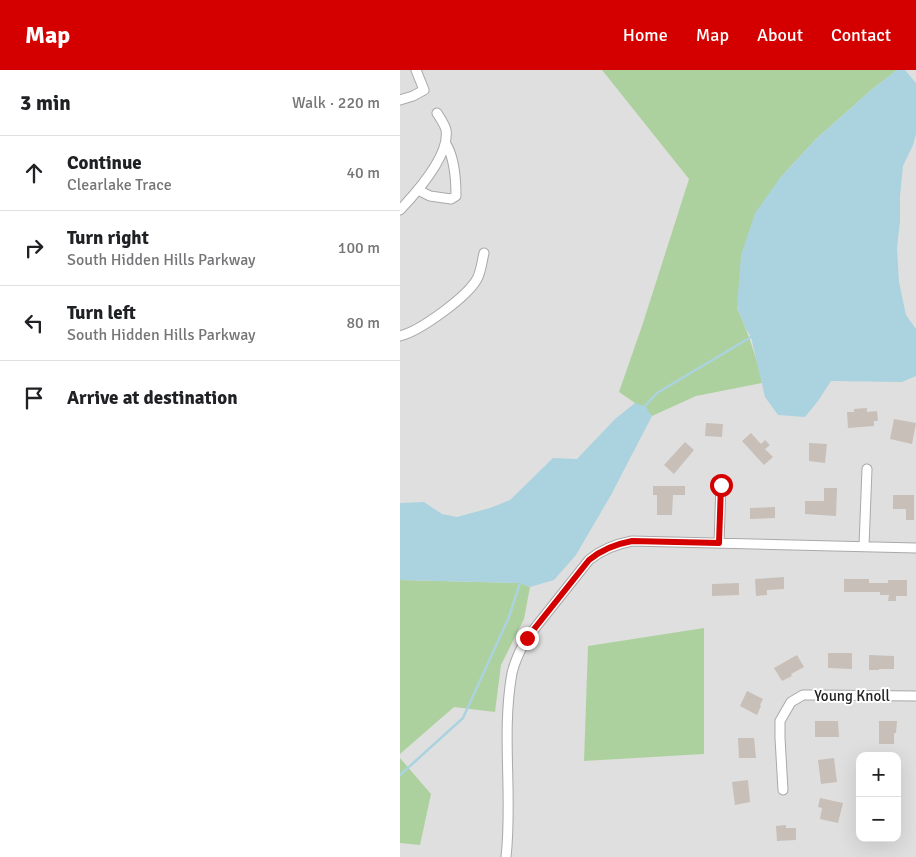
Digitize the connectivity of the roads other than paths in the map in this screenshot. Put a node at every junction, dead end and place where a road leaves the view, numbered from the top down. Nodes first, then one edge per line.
1 (416, 70) edge
2 (400, 100) edge
3 (437, 113) dead end
4 (446, 144) junction
5 (418, 190) junction
6 (400, 210) edge
7 (484, 253) dead end
8 (400, 336) edge
9 (867, 469) dead end
10 (721, 485) dead end
11 (719, 543) junction
12 (864, 546) junction
13 (916, 548) edge
14 (916, 696) edge
15 (783, 790) dead end
16 (506, 857) edge

1 - 2 street
3 - 4 street
4 - 5 street
4 - 5 street
5 - 6 street
7 - 8 street
9 - 12 street
10 - 11 street
11 - 12 street
11 - 16 street
12 - 13 street
14 - 15 street, Young Knoll

